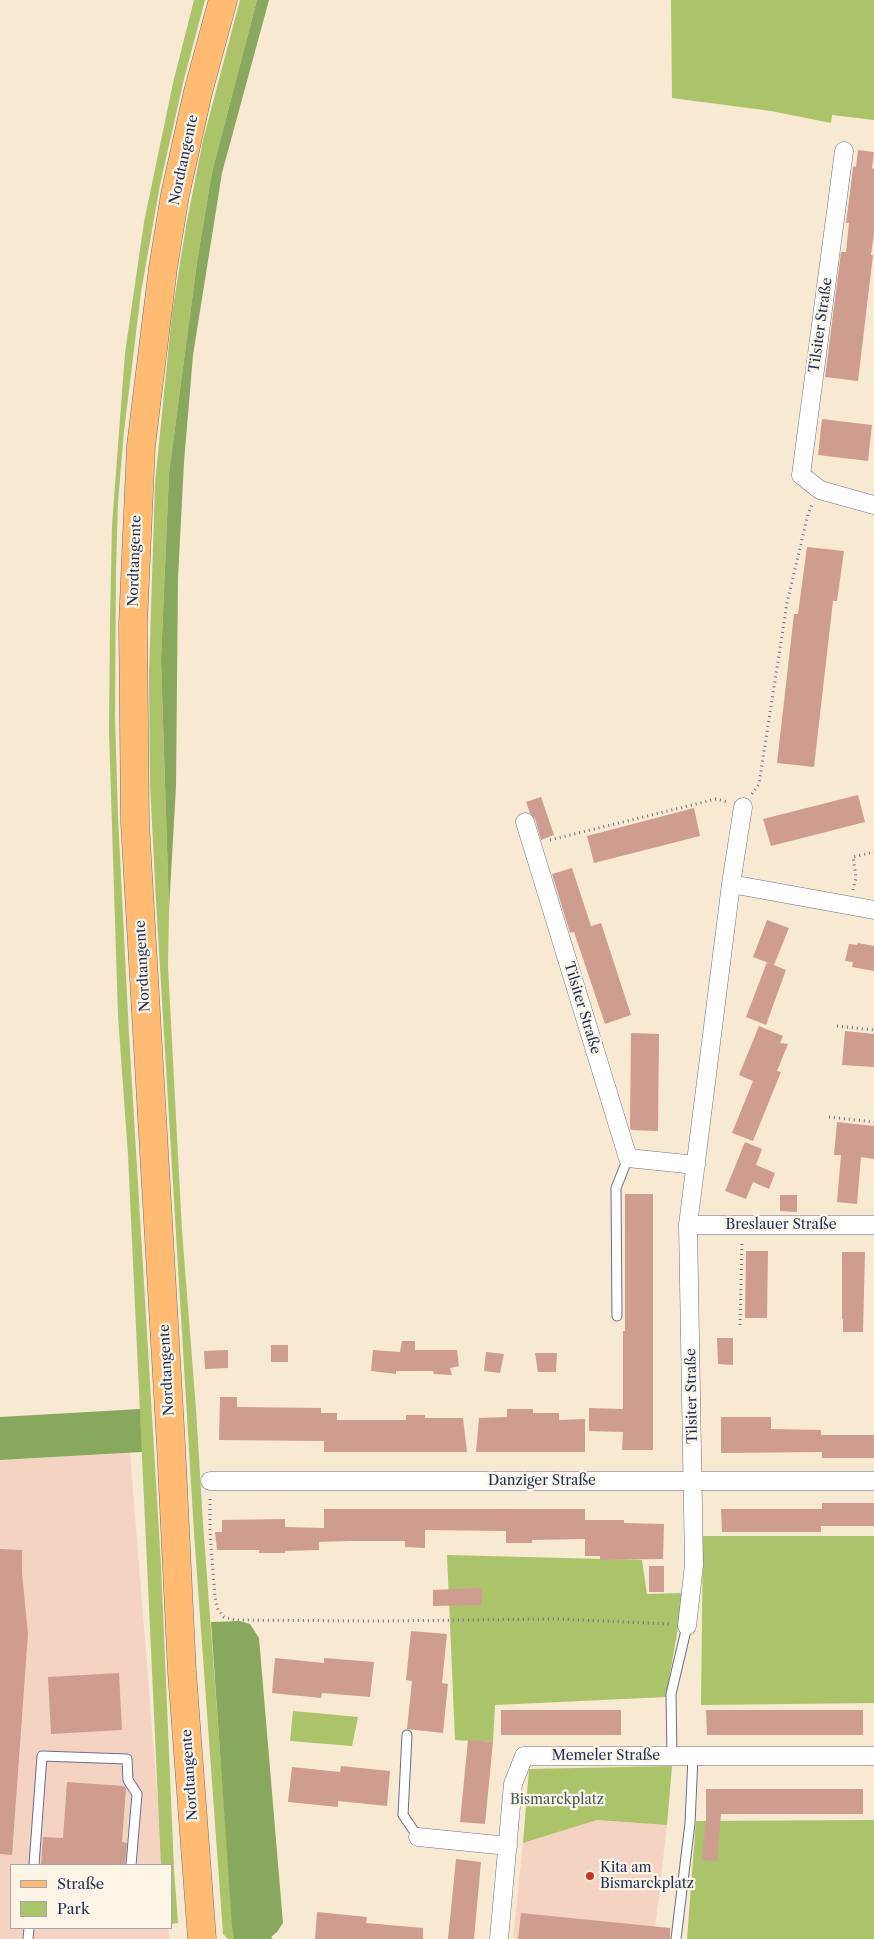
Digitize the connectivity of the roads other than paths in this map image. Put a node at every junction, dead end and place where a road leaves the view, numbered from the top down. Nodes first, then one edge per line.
1 (223, 0) edge
2 (844, 151) dead end
3 (874, 505) edge
4 (743, 807) road end
5 (525, 822) dead end
6 (731, 884) junction
7 (874, 910) edge
8 (628, 1158) junction
9 (696, 1165) junction
10 (688, 1224) junction
11 (874, 1225) edge
12 (617, 1316) dead end
13 (210, 1481) road end
14 (693, 1481) junction
15 (874, 1481) edge
16 (687, 1626) joint
17 (407, 1735) dead end
18 (874, 1756) edge
19 (672, 1757) junction
20 (693, 1757) junction
21 (418, 1837) joint
22 (508, 1846) junction
23 (34, 1864) edge
24 (132, 1864) edge
25 (202, 1939) edge
26 (499, 1939) edge
27 (676, 1939) edge

1 - 25 main road, Nordtangente
2 - 3 street, Tilsiter Straße
4 - 6 street, Tilsiter Straße
5 - 8 street, Tilsiter Straße
6 - 7 street
6 - 9 street, Tilsiter Straße
8 - 9 street
8 - 12 lane
9 - 10 street, Tilsiter Straße
10 - 11 street, Breslauer Straße
10 - 14 street, Tilsiter Straße
13 - 14 street, Danziger Straße
14 - 15 street, Danziger Straße
14 - 16 street, Tilsiter Straße
16 - 19 lane
17 - 21 lane
18 - 20 street, Memeler Straße
19 - 20 street, Memeler Straße
19 - 22 street, Memeler Straße
20 - 27 lane
21 - 22 street
22 - 26 street, Memeler Straße
23 - 24 lane

